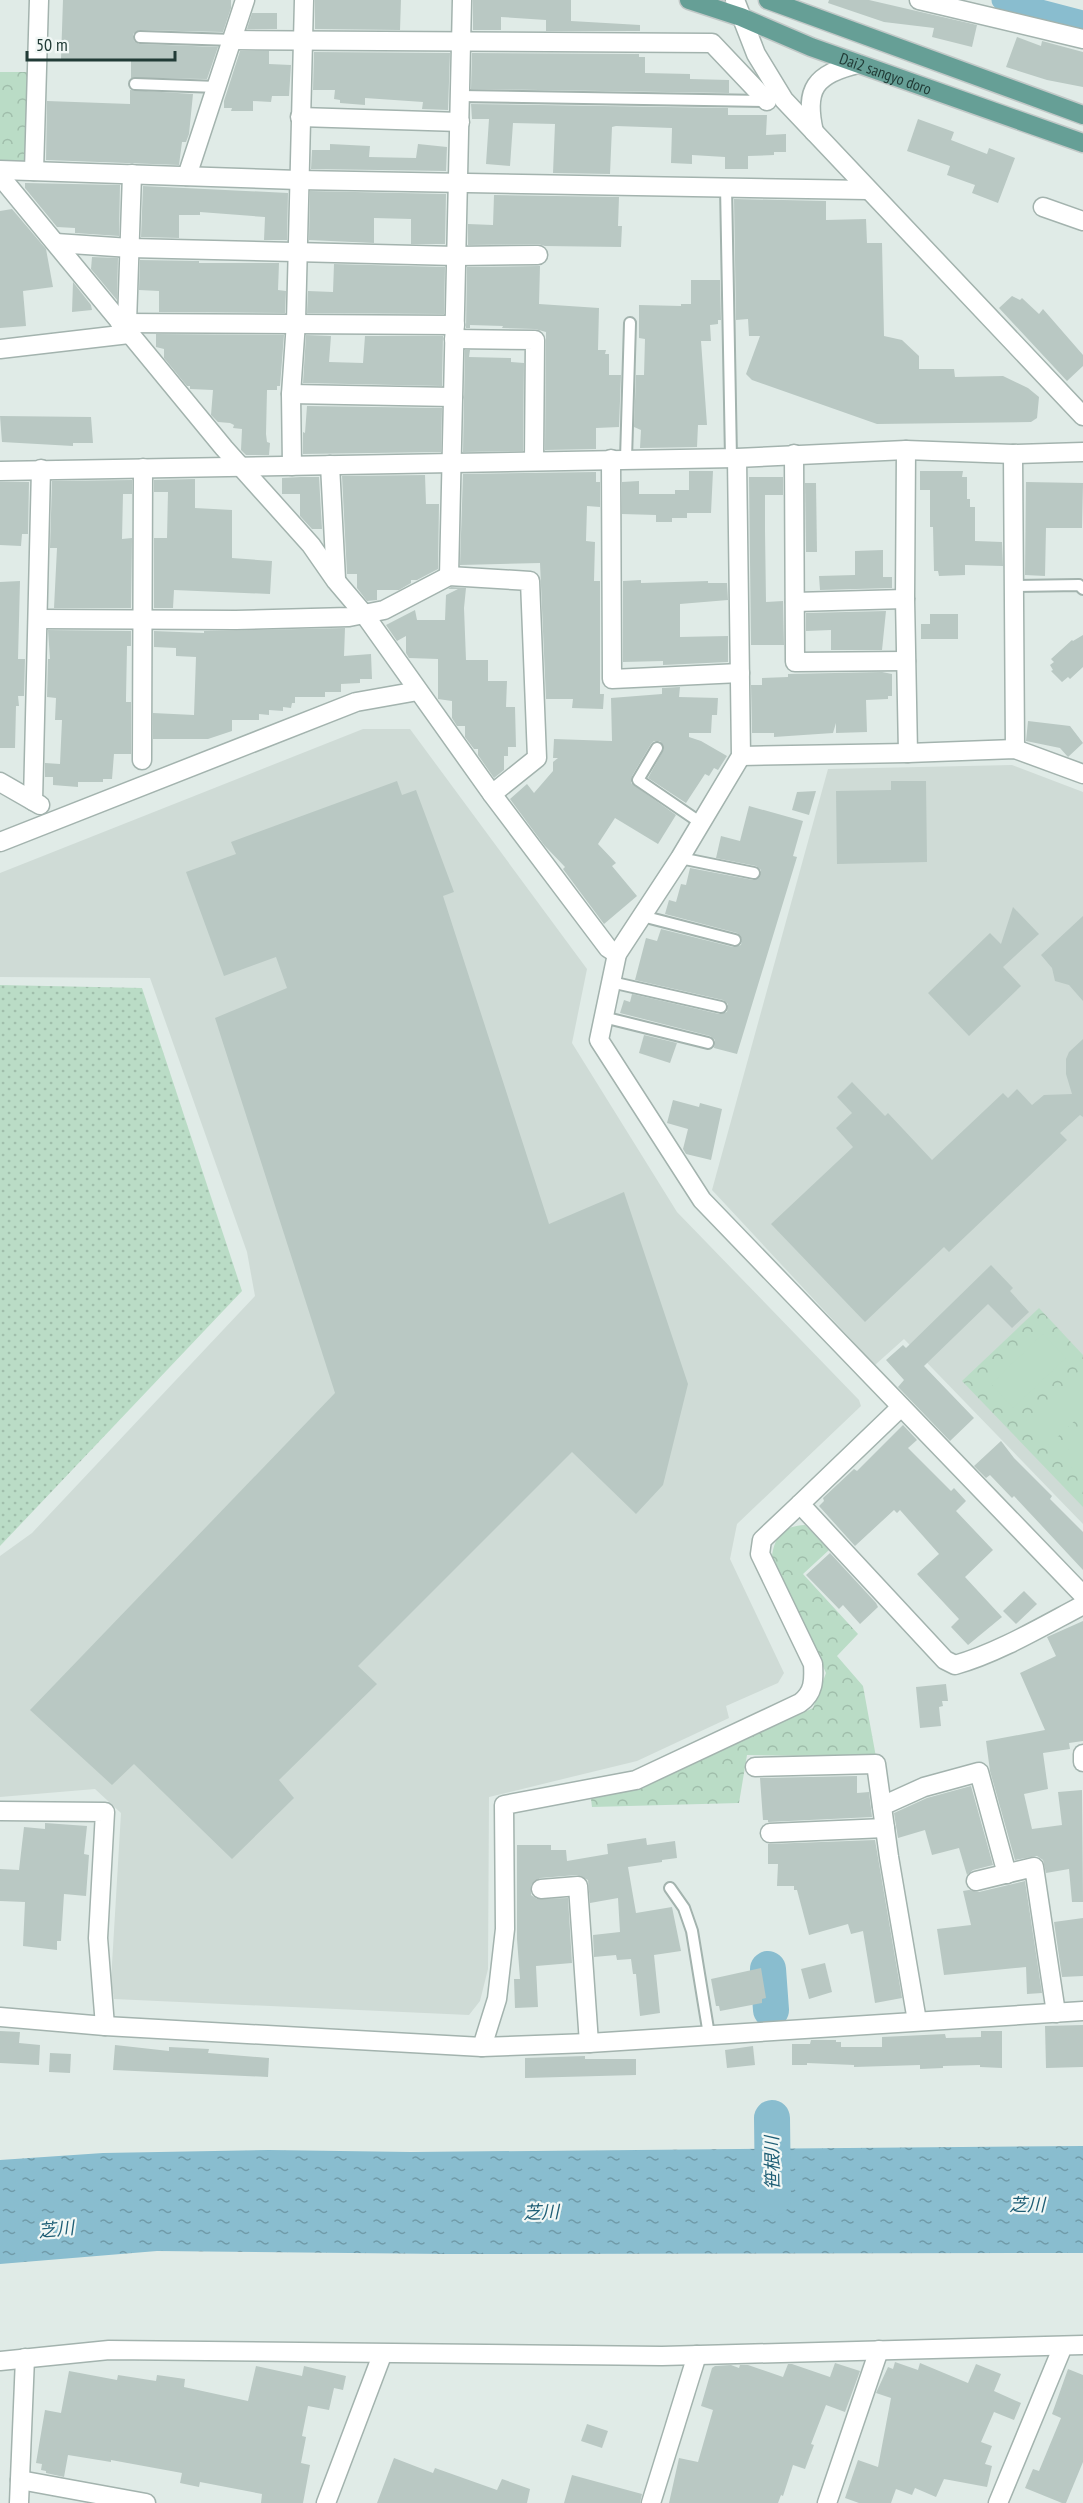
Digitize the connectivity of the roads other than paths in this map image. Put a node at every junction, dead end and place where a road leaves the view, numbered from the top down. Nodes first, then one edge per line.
1 (39, 0) edge
2 (245, 0) edge
3 (304, 0) edge
4 (462, 0) edge
5 (689, 0) edge
6 (735, 0) edge
7 (768, 0) edge
8 (919, 0) edge
9 (741, 17) junction
10 (140, 37) dead end
11 (303, 39) junction
12 (1083, 39) edge
13 (232, 40) junction
14 (461, 43) junction
15 (858, 64) junction
16 (135, 84) dead end
17 (218, 87) junction
18 (460, 96) junction
19 (775, 100) junction
20 (1083, 115) edge
21 (300, 117) junction
22 (460, 122) junction
23 (814, 132) junction
24 (1083, 143) edge
25 (0, 170) edge
26 (34, 171) junction
27 (132, 174) junction
28 (0, 176) edge
29 (187, 176) junction
30 (298, 180) junction
31 (457, 183) junction
32 (726, 186) junction
33 (867, 190) junction
34 (1043, 207) dead end
35 (1083, 221) edge
36 (56, 243) junction
37 (130, 248) junction
38 (297, 251) junction
39 (538, 255) dead end
40 (456, 256) junction
41 (296, 322) junction
42 (630, 323) dead end
43 (125, 327) junction
44 (455, 332) junction
45 (0, 349) edge
46 (291, 394) junction
47 (453, 397) junction
48 (1083, 416) edge
49 (906, 450) junction
50 (1083, 452) edge
51 (794, 454) junction
52 (1013, 454) junction
53 (734, 458) junction
54 (619, 459) junction
55 (534, 460) junction
56 (451, 464) junction
57 (330, 465) junction
58 (292, 466) junction
59 (241, 467) junction
60 (143, 468) junction
61 (41, 469) junction
62 (0, 471) edge
63 (449, 576) junction
64 (336, 581) junction
65 (1014, 586) junction
66 (1083, 589) edge
67 (905, 599) junction
68 (795, 602) junction
69 (364, 614) junction
70 (141, 618) junction
71 (38, 619) junction
72 (906, 661) junction
73 (740, 673) junction
74 (418, 691) junction
75 (657, 748) dead end
76 (1015, 748) junction
77 (908, 753) junction
78 (741, 756) junction
79 (141, 760) dead end
80 (1083, 774) edge
81 (0, 782) edge
82 (492, 794) junction
83 (701, 823) junction
84 (0, 842) edge
85 (680, 858) junction
86 (754, 873) dead end
87 (642, 916) junction
88 (735, 940) dead end
89 (617, 954) junction
90 (611, 982) junction
91 (721, 1007) dead end
92 (603, 1017) junction
93 (708, 1042) dead end
94 (901, 1407) junction
95 (800, 1504) junction
96 (1083, 1595) edge
97 (1083, 1605) edge
98 (1083, 1754) edge
99 (1083, 1762) edge
100 (755, 1767) dead end
101 (882, 1806) junction
102 (0, 1811) edge
103 (885, 1828) junction
104 (770, 1833) dead end
105 (1006, 1874) junction
106 (976, 1881) dead end
107 (669, 1888) dead end
108 (541, 1889) dead end
109 (1083, 2011) edge
110 (1056, 2013) junction
111 (0, 2017) edge
112 (917, 2021) junction
113 (105, 2026) junction
114 (710, 2035) junction
115 (589, 2043) junction
116 (482, 2047) junction
117 (1083, 2345) edge
118 (1063, 2346) junction
119 (879, 2350) junction
120 (382, 2355) junction
121 (697, 2355) junction
122 (25, 2358) junction
123 (0, 2361) edge
124 (20, 2480) junction
125 (19, 2503) edge
126 (146, 2503) edge
127 (326, 2503) edge
128 (651, 2503) edge
129 (827, 2503) edge
130 (998, 2503) edge

1 - 26 street
2 - 13 street
3 - 11 street
4 - 14 street
5 - 9 main road, Dai2 sangyo doro
6 - 9 street
7 - 20 main road, Dai2 sangyo doro
8 - 12 street
9 - 15 main road, Dai2 sangyo doro
9 - 19 street
10 - 13 lane
11 - 13 street
11 - 14 street
11 - 21 street
13 - 17 street
14 - 18 street
14 - 19 street
15 - 23 street
15 - 24 main road, Dai2 sangyo doro
16 - 17 lane
17 - 29 street
18 - 19 lane
18 - 22 street
19 - 23 street
21 - 22 street
21 - 30 street
22 - 31 street
23 - 33 street
25 - 26 street
26 - 27 street
27 - 29 street
27 - 37 street
28 - 36 street
29 - 30 street
30 - 31 street
30 - 38 street
31 - 32 street
31 - 40 street
32 - 33 street
32 - 53 lane
33 - 48 street
34 - 35 street
36 - 37 street
36 - 43 street
37 - 38 street
37 - 43 street
38 - 40 street
38 - 41 street
39 - 40 street
40 - 44 street
41 - 43 street
41 - 44 street
41 - 46 street
42 - 54 lane
43 - 45 street
43 - 59 street
44 - 47 street
44 - 55 street
46 - 47 street
46 - 58 street
47 - 56 street
49 - 51 street
49 - 52 street
49 - 67 street
50 - 52 street
51 - 53 street
51 - 68 street
52 - 65 street
53 - 54 street
53 - 73 street
54 - 55 street
54 - 73 street
55 - 56 street
56 - 57 street
56 - 63 street
57 - 58 street
57 - 64 street
58 - 59 street
59 - 60 street
59 - 64 street
60 - 61 street
60 - 70 street
61 - 62 street
61 - 71 street
63 - 69 street
63 - 82 street
64 - 69 street
65 - 66 lane
65 - 76 street
67 - 68 street
67 - 72 street
68 - 72 street
69 - 70 street
69 - 74 street
70 - 71 street
70 - 79 street
71 - 81 street
72 - 77 street
73 - 78 street
74 - 82 street
74 - 84 street
75 - 83 lane
76 - 77 street
76 - 80 street
77 - 78 street
78 - 83 street
82 - 89 street
83 - 85 street
85 - 86 lane
85 - 87 street
87 - 88 lane
87 - 89 street
89 - 90 street
90 - 91 lane
90 - 92 street
92 - 93 lane
92 - 94 street
94 - 95 street
94 - 96 street
95 - 97 street
95 - 116 street
98 - 99 street
100 - 101 street
101 - 103 street
101 - 105 street
102 - 113 street
103 - 104 street
103 - 112 street
105 - 106 street
105 - 110 street
107 - 114 lane
108 - 115 street
109 - 110 street
110 - 112 street
111 - 113 street
112 - 114 street
113 - 116 street
114 - 115 street
115 - 116 street
117 - 118 street
118 - 119 street
118 - 130 street
119 - 121 street
119 - 129 street
120 - 121 street
120 - 122 street
120 - 127 street
121 - 128 street
122 - 123 street
122 - 124 street
124 - 125 street
124 - 126 street

